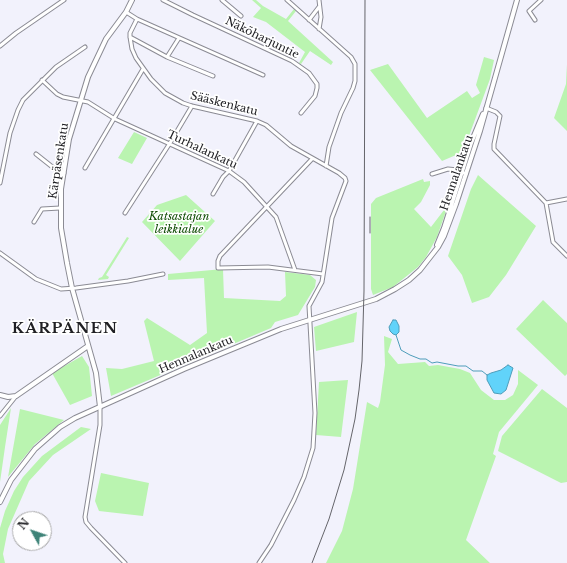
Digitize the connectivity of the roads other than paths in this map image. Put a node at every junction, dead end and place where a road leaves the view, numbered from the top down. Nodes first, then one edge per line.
1 (64, 0) edge
2 (132, 0) edge
3 (163, 0) edge
4 (222, 0) edge
5 (286, 0) edge
6 (319, 0) edge
7 (518, 0) edge
8 (541, 0) edge
9 (319, 7) junction
10 (126, 12) junction
11 (241, 16) dead end
12 (137, 19) junction
13 (309, 20) junction
14 (535, 20) dead end
15 (319, 29) junction
16 (130, 37) junction
17 (179, 38) junction
18 (0, 46) edge
19 (85, 47) dead end
20 (167, 57) junction
21 (144, 69) junction
22 (263, 75) dead end
23 (213, 76) dead end
24 (42, 80) junction
25 (80, 101) junction
26 (192, 106) junction
27 (486, 108) junction
28 (301, 113) dead end
29 (115, 119) junction
30 (257, 121) junction
31 (170, 143) junction
32 (36, 154) dead end
33 (312, 159) junction
34 (326, 166) junction
35 (85, 168) dead end
36 (229, 171) junction
37 (464, 173) junction
38 (64, 174) junction
39 (432, 174) dead end
40 (0, 183) edge
41 (213, 194) dead end
42 (567, 199) edge
43 (546, 204) junction
44 (267, 206) junction
45 (60, 208) junction
46 (125, 212) dead end
47 (34, 222) dead end
48 (0, 253) edge
49 (567, 256) edge
50 (295, 270) junction
51 (162, 274) dead end
52 (323, 274) junction
53 (72, 288) junction
54 (310, 319) junction
55 (88, 346) junction
56 (0, 395) edge
57 (16, 396) junction
58 (100, 407) junction
59 (0, 416) edge
60 (0, 502) edge
61 (125, 563) edge
62 (259, 563) edge

1 - 18 street
2 - 10 street, Kärpäsenkatu
3 - 28 street, Näköharjuntie
4 - 11 street
5 - 13 street
6 - 9 street
7 - 27 street, Hennalankatu
8 - 14 street
9 - 13 street
9 - 15 street
10 - 12 street
10 - 25 street, Kärpäsenkatu
12 - 16 street
12 - 17 street
13 - 15 street
15 - 34 street
16 - 20 street
16 - 21 street, Sääskenkatu
17 - 20 street
17 - 22 street
19 - 24 street
20 - 23 street
21 - 26 street, Sääskenkatu
21 - 29 street
24 - 25 street, Turhalankatu
24 - 40 street
25 - 29 street, Turhalankatu
25 - 38 street, Kärpäsenkatu
26 - 30 street, Sääskenkatu
26 - 31 street
27 - 37 street, Hennalankatu
27 - 43 street
29 - 31 street, Turhalankatu
29 - 35 street
30 - 33 street, Sääskenkatu
30 - 36 street
31 - 36 street, Turhalankatu
31 - 46 street
32 - 38 street
33 - 34 street, Sääskenkatu
33 - 44 street
34 - 52 street, Sääskenkatu
36 - 41 street
36 - 44 street, Turhalankatu
37 - 39 street
37 - 54 street, Hennalankatu
38 - 45 street, Kärpäsenkatu
42 - 43 street
43 - 49 street
44 - 50 street, Turhalankatu
44 - 50 street
45 - 47 street
45 - 53 street, Kärpäsenkatu
48 - 53 street
50 - 52 street
51 - 53 street
52 - 54 street
53 - 55 street, Kärpäsenkatu
54 - 58 street, Hennalankatu
54 - 62 street
55 - 57 street
55 - 58 street, Kärpäsenkatu
56 - 57 street
57 - 59 street
58 - 60 street, Hennalankatu
58 - 61 street

